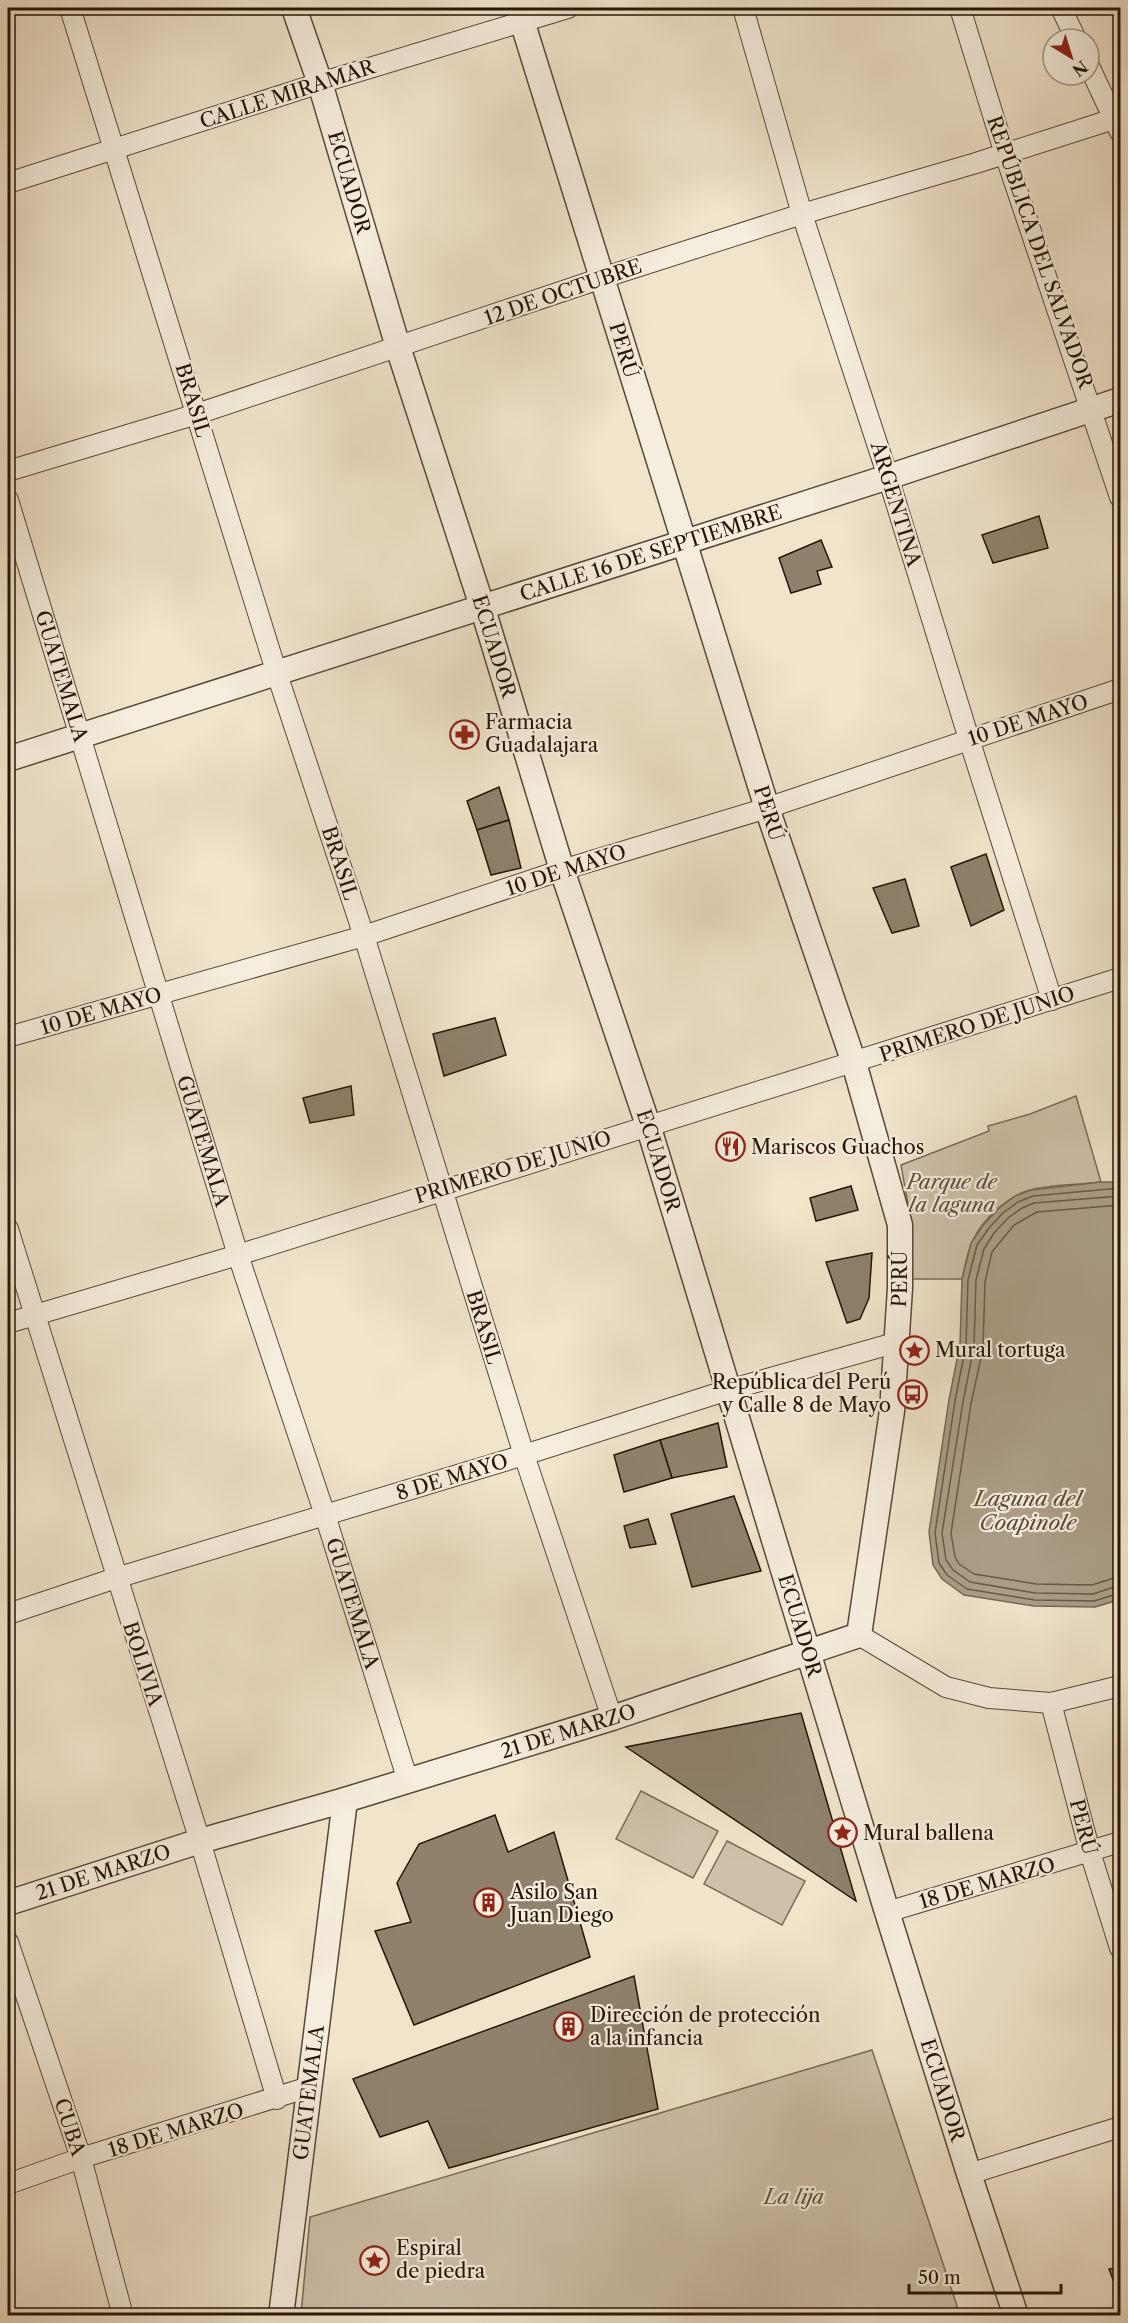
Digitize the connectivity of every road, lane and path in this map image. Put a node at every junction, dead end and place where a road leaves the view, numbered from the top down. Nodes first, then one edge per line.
1 (69, 8) edge
2 (294, 8) edge
3 (568, 8) edge
4 (743, 8) edge
5 (960, 8) edge
6 (1061, 8) edge
7 (520, 15) edge
8 (1070, 27) edge
9 (320, 83) junction
10 (1100, 87) edge
11 (1118, 122) edge
12 (115, 150) junction
13 (1005, 154) junction
14 (8, 183) edge
15 (802, 214) junction
16 (602, 278) junction
17 (398, 347) junction
18 (1120, 400) edge
19 (1092, 409) junction
20 (197, 414) junction
21 (8, 471) edge
22 (888, 477) junction
23 (1120, 497) edge
24 (8, 500) edge
25 (685, 542) junction
26 (482, 606) junction
27 (277, 674) junction
28 (1120, 689) edge
29 (81, 736) junction
30 (969, 739) junction
31 (8, 759) edge
32 (767, 808) junction
33 (562, 870) junction
34 (364, 936) junction
35 (1120, 978) edge
36 (159, 995) junction
37 (1052, 1000) junction
38 (8, 1038) edge
39 (854, 1063) junction
40 (648, 1125) junction
41 (442, 1189) junction
42 (8, 1229) edge
43 (238, 1255) junction
44 (34, 1314) junction
45 (8, 1323) edge
46 (898, 1342) junction
47 (728, 1390) junction
48 (524, 1455) junction
49 (325, 1515) junction
50 (116, 1578) junction
51 (8, 1614) edge
52 (859, 1635) junction
53 (807, 1652) junction
54 (1120, 1686) edge
55 (1051, 1703) junction
56 (612, 1718) junction
57 (408, 1781) junction
58 (345, 1800) junction
59 (200, 1841) junction
60 (1120, 1842) edge
61 (1090, 1852) junction
62 (8, 1902) edge
63 (887, 1912) junction
64 (8, 1942) edge
65 (1120, 1948) edge
66 (309, 2087) junction
67 (277, 2099) junction
68 (1120, 2127) edge
69 (81, 2158) junction
70 (969, 2174) junction
71 (8, 2184) edge
72 (123, 2316) edge
73 (281, 2316) edge
74 (1016, 2316) edge

1 - 12 street, BRASIL
2 - 9 street, ECUADOR
3 - 7 street, CALLE MIRAMAR
4 - 15 street, ARGENTINA
5 - 13 street, REPÚBLICA DEL SALVADOR
6 - 8 street
7 - 9 street, CALLE MIRAMAR
7 - 16 street, PERÚ
9 - 12 street, CALLE MIRAMAR
9 - 17 street, ECUADOR
10 - 11 street
11 - 13 street, 12 DE OCTUBRE
12 - 14 street, CALLE MIRAMAR
12 - 20 street, BRASIL
13 - 15 street, 12 DE OCTUBRE
13 - 19 street, REPÚBLICA DEL SALVADOR
15 - 16 street, 12 DE OCTUBRE
15 - 22 street, ARGENTINA
16 - 17 street, 12 DE OCTUBRE
16 - 25 street, PERÚ
17 - 20 street, 12 DE OCTUBRE
17 - 26 street, ECUADOR
18 - 19 street, CALLE 16 DE SEPTIEMBRE
19 - 22 street, CALLE 16 DE SEPTIEMBRE
19 - 23 street, REPÚBLICA DEL SALVADOR
20 - 21 street, 12 DE OCTUBRE
20 - 27 street, BRASIL
22 - 25 street, CALLE 16 DE SEPTIEMBRE
22 - 30 street, ARGENTINA
24 - 29 street, GUATEMALA
25 - 26 street, CALLE 16 DE SEPTIEMBRE
25 - 32 street, PERÚ
26 - 27 street, CALLE 16 DE SEPTIEMBRE
26 - 33 street, ECUADOR
27 - 29 street, CALLE 16 DE SEPTIEMBRE
27 - 34 street, BRASIL
28 - 30 street, 10 DE MAYO
29 - 31 street, CALLE 16 DE SEPTIEMBRE
29 - 36 street, GUATEMALA
30 - 32 street, 10 DE MAYO
30 - 37 street, ARGENTINA
32 - 33 street, 10 DE MAYO
32 - 39 street, PERÚ
33 - 34 street, 10 DE MAYO
33 - 40 street, ECUADOR
34 - 36 street, 10 DE MAYO
34 - 41 street, BRASIL
35 - 37 street, PRIMERO DE JUNIO
36 - 38 street, 10 DE MAYO
36 - 43 street, GUATEMALA
37 - 39 street, PRIMERO DE JUNIO
39 - 40 street, PRIMERO DE JUNIO
39 - 46 street, PERÚ
40 - 41 street, PRIMERO DE JUNIO
40 - 47 street, ECUADOR
41 - 43 street, PRIMERO DE JUNIO
41 - 48 street, BRASIL
42 - 44 street, BOLIVIA
43 - 44 street, PRIMERO DE JUNIO
43 - 49 street, GUATEMALA
44 - 45 street, PRIMERO DE JUNIO
44 - 50 street, BOLIVIA
46 - 47 street, 8 DE MAYO
46 - 52 street, PERÚ
47 - 48 street, 8 DE MAYO
47 - 53 street, ECUADOR
48 - 49 street, 8 DE MAYO
48 - 56 street, BRASIL
49 - 50 street, 8 DE MAYO
49 - 57 street, GUATEMALA
50 - 51 street, 8 DE MAYO
50 - 59 street, BOLIVIA
52 - 53 street, 21 DE MARZO
52 - 55 street
53 - 56 street, 21 DE MARZO
53 - 63 street, ECUADOR
54 - 55 street
55 - 61 street, PERÚ
56 - 57 street, 21 DE MARZO
57 - 58 street, 21 DE MARZO
58 - 59 street, 21 DE MARZO
58 - 66 street, GUATEMALA
59 - 62 street, 21 DE MARZO
59 - 67 street, BOLIVIA
60 - 61 street, 18 DE MARZO
61 - 63 street, 18 DE MARZO
61 - 65 street, PERÚ
63 - 70 street, ECUADOR
64 - 69 street, CUBA
66 - 67 street, 18 DE MARZO
66 - 73 street, GUATEMALA
67 - 69 street, 18 DE MARZO
68 - 70 street
69 - 71 street, 18 DE MARZO
69 - 72 street, CUBA
70 - 74 street, ECUADOR

